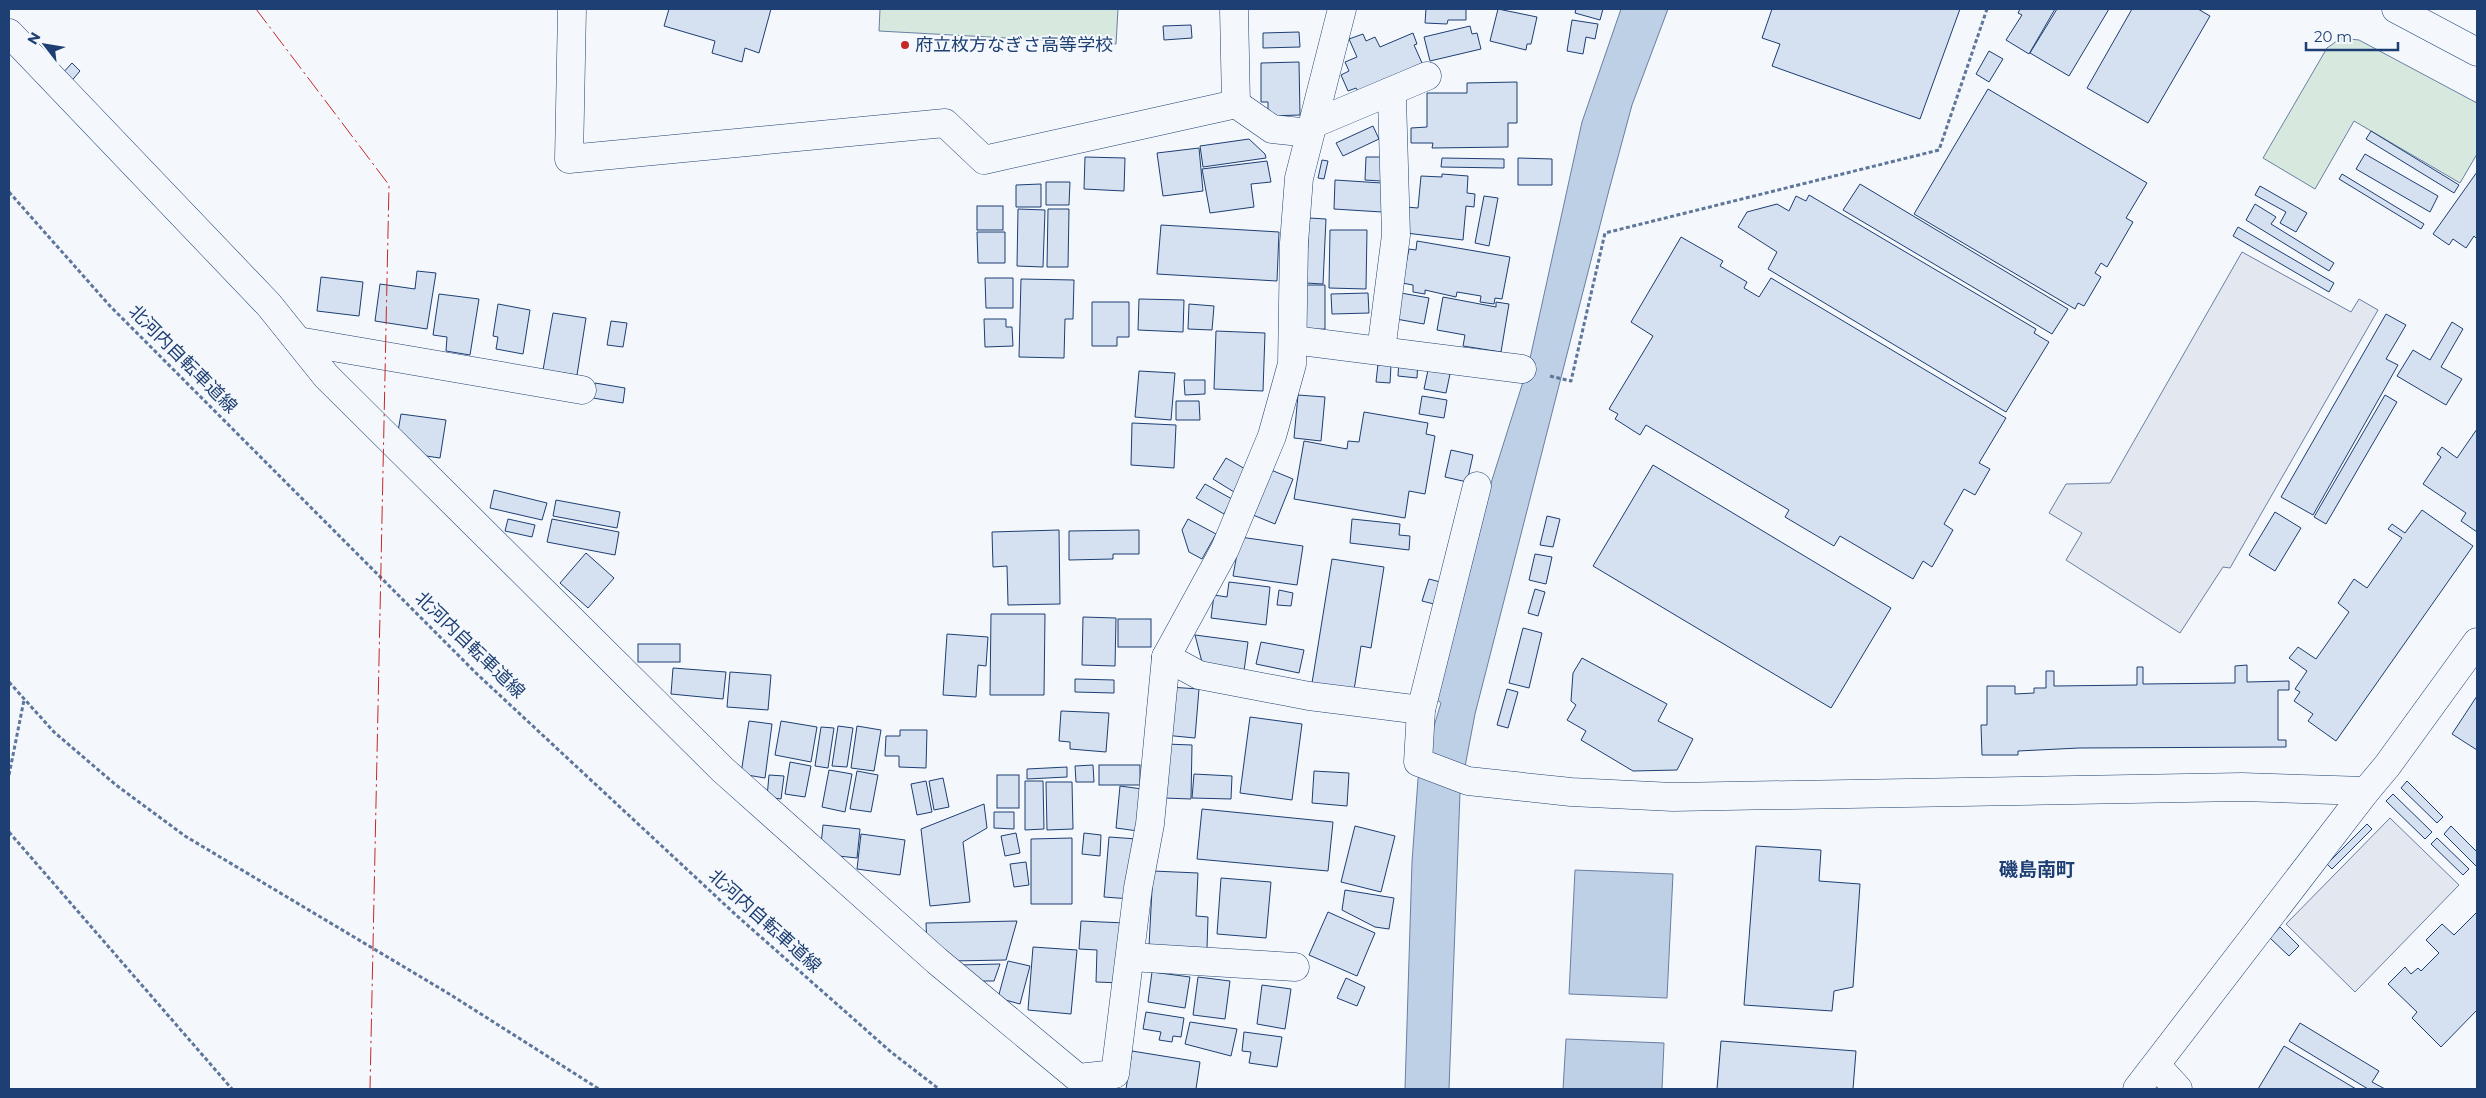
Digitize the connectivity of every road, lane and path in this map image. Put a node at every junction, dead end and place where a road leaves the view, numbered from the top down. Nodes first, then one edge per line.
1 (572, 9) edge
2 (1234, 9) edge
3 (1342, 9) edge
4 (1987, 9) edge
5 (2396, 9) edge
6 (9, 33) edge
7 (2477, 52) edge
8 (1428, 76) dead end
9 (1389, 92) junction
10 (1236, 104) junction
11 (1312, 129) junction
12 (9, 192) edge
13 (1293, 340) junction
14 (298, 341) junction
15 (1380, 351) junction
16 (1522, 369) dead end
17 (1570, 382) dead end
18 (582, 390) dead end
19 (1477, 486) dead end
20 (2477, 642) edge
21 (1166, 657) junction
22 (9, 682) edge
23 (24, 699) junction
24 (1421, 710) junction
25 (9, 775) edge
26 (2366, 791) junction
27 (9, 832) edge
28 (1130, 957) junction
29 (1295, 967) dead end
30 (2156, 1065) junction
31 (232, 1089) edge
32 (599, 1089) edge
33 (939, 1089) edge
34 (2137, 1089) edge
35 (2178, 1089) edge

1 - 10 street
2 - 10 street
3 - 11 street
4 - 17 path
5 - 7 street
6 - 14 street
8 - 9 street
9 - 11 street
9 - 15 street
10 - 11 street
11 - 13 street
12 - 33 path, 北河内自転車道線
13 - 15 street
13 - 21 street
14 - 18 street
14 - 28 street
15 - 16 street
19 - 24 street
20 - 26 street
21 - 24 street
21 - 28 street
22 - 23 path
23 - 25 path
23 - 32 path
24 - 26 street
26 - 30 street
27 - 31 path
28 - 29 street
30 - 34 street
30 - 35 street

